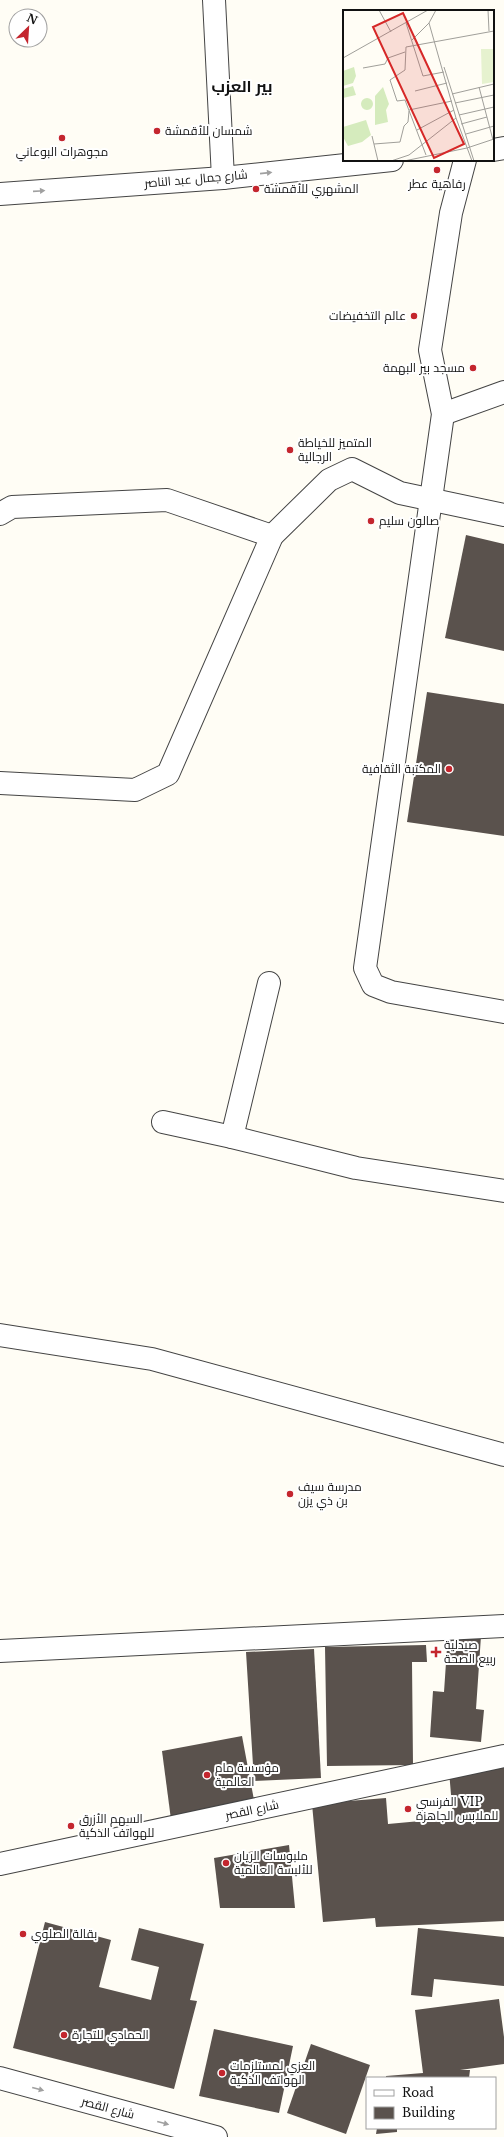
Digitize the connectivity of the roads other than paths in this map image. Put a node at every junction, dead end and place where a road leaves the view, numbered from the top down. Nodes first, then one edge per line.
1 (214, 0) edge
2 (504, 148) edge
3 (494, 150) edge
4 (383, 161) edge
5 (465, 161) edge
6 (224, 178) junction
7 (0, 194) edge
8 (504, 392) edge
9 (443, 414) junction
10 (431, 500) junction
11 (0, 514) edge
12 (504, 515) edge
13 (272, 536) junction
14 (0, 783) edge
15 (269, 982) dead end
16 (504, 1012) edge
17 (163, 1122) dead end
18 (232, 1137) junction
19 (504, 1191) edge
20 (0, 1335) edge
21 (504, 1455) edge
22 (504, 1626) edge
23 (0, 1651) edge
24 (504, 1756) edge
25 (0, 1864) edge
26 (0, 2078) edge
27 (216, 2137) edge

1 - 6 street
2 - 3 street
6 -> 4 street, شارع جمال عبد الناصر
5 - 9 street
7 -> 6 street, شارع جمال عبد الناصر
8 - 9 street
9 - 10 street
10 - 12 street
10 - 13 street
10 - 16 street
11 - 13 street
13 - 14 street
15 - 18 street
17 - 18 street
18 - 19 street
20 - 21 street
22 - 23 street
24 - 25 street, شارع القصر
26 -> 27 street, شارع القصر

